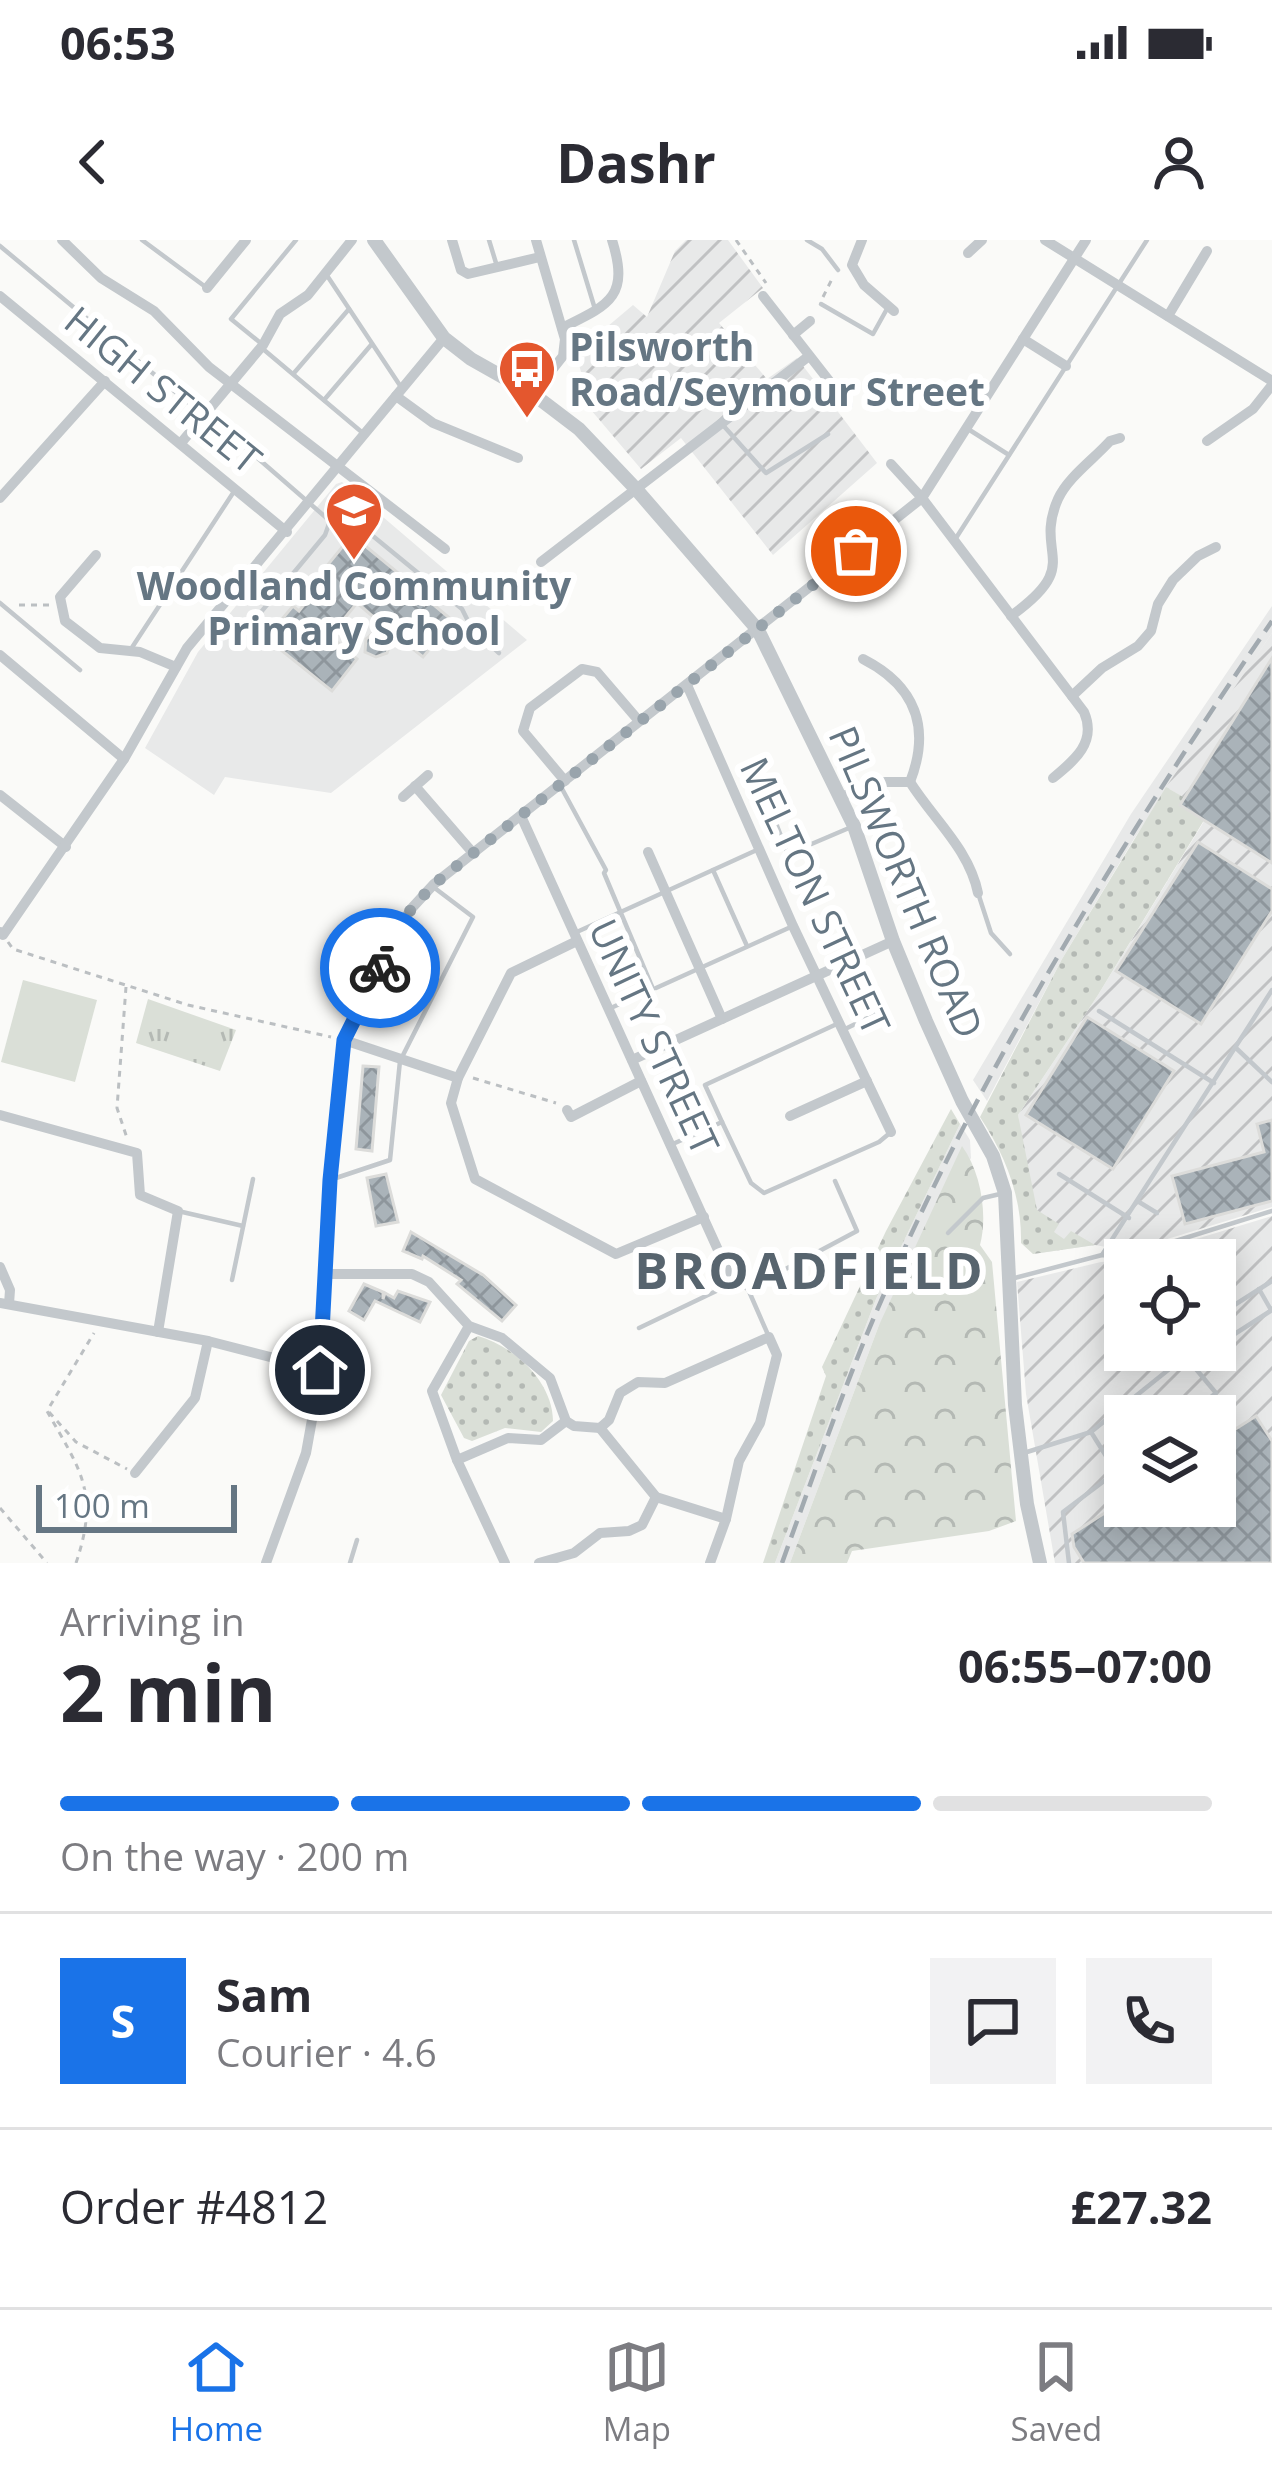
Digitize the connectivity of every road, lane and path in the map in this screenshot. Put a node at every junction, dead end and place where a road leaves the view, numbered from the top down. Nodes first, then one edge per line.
1 (62, 240) edge
2 (142, 240) edge
3 (246, 240) edge
4 (296, 240) edge
5 (352, 240) edge
6 (374, 240) edge
7 (452, 240) edge
8 (489, 240) edge
9 (536, 240) edge
10 (574, 240) edge
11 (612, 240) edge
12 (736, 240) edge
13 (808, 240) edge
14 (862, 240) edge
15 (982, 240) edge
16 (1046, 240) edge
17 (1086, 240) edge
18 (1147, 240) edge
19 (0, 246) edge
20 (1207, 251) dead end
21 (968, 253) dead end
22 (541, 257) junction
23 (1075, 258) junction
24 (497, 268) junction
25 (838, 270) joint
26 (324, 273) junction
27 (1118, 284) junction
28 (206, 288) joint
29 (0, 296) edge
30 (763, 296) joint
31 (821, 304) joint
32 (891, 308) joint
33 (350, 309) junction
34 (596, 312) junction
35 (1168, 316) junction
36 (810, 321) dead end
37 (562, 328) junction
38 (793, 335) junction
39 (444, 338) junction
40 (1023, 339) junction
41 (371, 345) junction
42 (262, 346) junction
43 (808, 356) junction
44 (1066, 366) junction
45 (293, 374) junction
46 (105, 381) junction
47 (232, 382) junction
48 (1272, 382) edge
49 (399, 392) junction
50 (533, 394) junction
51 (324, 400) junction
52 (848, 405) dead end
53 (205, 414) junction
54 (721, 423) junction
55 (968, 430) junction
56 (364, 434) junction
57 (827, 434) dead end
58 (1120, 438) dead end
59 (1208, 441) dead end
60 (182, 443) junction
61 (1011, 456) junction
62 (518, 458) dead end
63 (891, 464) dead end
64 (338, 467) junction
65 (636, 488) junction
66 (236, 489) junction
67 (0, 498) edge
68 (922, 498) junction
69 (310, 503) junction
70 (330, 521) junction
71 (287, 532) junction
72 (953, 541) junction
73 (1216, 547) dead end
74 (446, 549) dead end
75 (96, 555) dead end
76 (541, 562) dead end
77 (0, 603) edge
78 (19, 605) dead end
79 (59, 606) junction
80 (1011, 616) junction
81 (213, 617) junction
82 (758, 630) junction
83 (130, 650) junction
84 (499, 653) dead end
85 (0, 655) edge
86 (863, 659) dead end
87 (176, 667) junction
88 (80, 670) dead end
89 (687, 685) junction
90 (1072, 696) junction
91 (639, 721) junction
92 (124, 759) junction
93 (428, 775) dead end
94 (1053, 778) dead end
95 (910, 782) junction
96 (562, 783) junction
97 (415, 786) junction
98 (0, 795) edge
99 (403, 797) dead end
100 (840, 797) junction
101 (766, 800) dead end
102 (520, 816) junction
103 (854, 826) junction
104 (65, 847) junction
105 (759, 849) junction
106 (648, 852) dead end
107 (472, 853) junction
108 (713, 870) junction
109 (432, 886) junction
110 (665, 891) junction
111 (978, 893) joint
112 (620, 912) junction
113 (793, 926) junction
114 (2, 934) edge
115 (575, 937) junction
116 (893, 940) junction
117 (747, 946) junction
118 (1010, 954) dead end
119 (856, 958) junction
120 (700, 968) junction
121 (817, 976) junction
122 (126, 986) junction
123 (653, 988) junction
124 (1271, 992) edge
125 (607, 1009) junction
126 (1100, 1011) dead end
127 (722, 1018) junction
128 (841, 1026) junction
129 (344, 1040) junction
130 (1236, 1048) junction
131 (632, 1060) junction
132 (400, 1061) junction
133 (459, 1076) junction
134 (641, 1081) junction
135 (867, 1081) junction
136 (1272, 1082) edge
137 (1214, 1083) junction
138 (567, 1110) joint
139 (0, 1115) edge
140 (790, 1116) dead end
141 (722, 1122) junction
142 (892, 1132) joint
143 (671, 1145) junction
144 (127, 1150) junction
145 (1059, 1174) dead end
146 (253, 1179) dead end
147 (330, 1180) junction
148 (835, 1181) dead end
149 (1005, 1193) junction
150 (1139, 1202) junction
151 (178, 1211) junction
152 (1272, 1211) edge
153 (1157, 1213) dead end
154 (704, 1217) junction
155 (1129, 1218) junction
156 (243, 1226) junction
157 (948, 1233) dead end
158 (1102, 1255) junction
159 (0, 1267) edge
160 (323, 1274) junction
161 (1011, 1279) junction
162 (232, 1280) dead end
163 (1272, 1281) edge
164 (733, 1283) junction
165 (748, 1289) junction
166 (1259, 1289) junction
167 (5, 1304) edge
168 (1236, 1304) edge
169 (1272, 1310) edge
170 (100, 1321) junction
171 (469, 1326) junction
172 (638, 1328) dead end
173 (158, 1332) junction
174 (1236, 1333) edge
175 (769, 1337) junction
176 (208, 1341) junction
177 (320, 1370) junction
178 (1166, 1371) edge
179 (1197, 1371) edge
180 (1215, 1395) edge
181 (47, 1411) junction
182 (566, 1421) junction
183 (601, 1428) junction
184 (1091, 1432) junction
185 (1021, 1454) junction
186 (457, 1460) junction
187 (135, 1473) joint
188 (656, 1497) junction
189 (0, 1508) edge
190 (726, 1519) junction
191 (357, 1540) dead end
192 (47, 1563) edge
193 (76, 1563) edge
194 (266, 1563) edge
195 (350, 1563) edge
196 (505, 1563) edge
197 (539, 1563) edge
198 (710, 1563) edge
199 (1040, 1563) edge
200 (1069, 1563) edge

1 - 47 street
2 - 28 lane
3 - 28 street
4 - 42 lane
5 - 26 street
6 - 39 street, PILSWORTH ROAD
7 - 24 street
8 - 24 lane
9 - 22 street
10 - 34 lane
11 - 34 street
12 - 30 path
13 - 25 lane
14 - 32 street
15 - 21 street
16 - 23 street
17 - 23 street
18 - 27 lane
19 - 53 lane
20 - 35 street
22 - 24 street
22 - 37 street
23 - 27 street
23 - 40 street
25 - 31 path
26 - 33 lane
26 - 42 street
27 - 35 street
27 - 44 lane
29 - 46 street, HIGH STREET
30 - 38 street
31 - 32 lane
33 - 41 lane
33 - 45 lane
34 - 37 street
35 - 48 street
36 - 38 street
37 - 50 street
38 - 43 street
39 - 49 street
39 - 50 street, PILSWORTH ROAD
40 - 44 street
40 - 55 street
41 - 49 lane
41 - 51 lane
42 - 45 lane
42 - 47 street
43 - 52 street
43 - 54 street
44 - 61 lane
45 - 51 lane
46 - 60 street, HIGH STREET
46 - 67 street
47 - 53 street
47 - 64 street
48 - 59 street
49 - 56 street
49 - 62 street
50 - 65 street, PILSWORTH ROAD
51 - 56 lane
53 - 60 street
53 - 69 lane
54 - 57 lane
54 - 65 street
55 - 61 lane
55 - 68 street
56 - 64 street
58 - 80 street
60 - 66 street, HIGH STREET
61 - 72 lane
63 - 68 street
64 - 69 street
64 - 74 street
65 - 76 street
65 - 82 street, PILSWORTH ROAD
66 - 71 street, HIGH STREET
66 - 83 lane
68 - 72 street
68 - 82 street
69 - 70 lane
69 - 71 street
70 - 81 lane
70 - 84 lane
71 - 81 street
72 - 80 street
73 - 90 street
75 - 79 street
77 - 88 lane
78 - 79 path
79 - 83 street
80 - 90 street
81 - 87 street
82 - 89 street
82 - 100 street, PILSWORTH ROAD
83 - 87 street
85 - 92 street
86 - 95 street
87 - 92 street
89 - 91 street
89 - 105 street, MELTON STREET
90 - 94 street
91 - 96 street
91 - 96 street
92 - 104 street
93 - 97 street
95 - 100 street
95 - 111 street
96 - 102 street
96 - 112 lane
97 - 99 street
97 - 107 street
98 - 104 street
100 - 103 street, PILSWORTH ROAD
101 - 103 lane
102 - 107 street
102 - 115 street, UNITY STREET
103 - 116 street, PILSWORTH ROAD
104 - 114 street
105 - 108 lane
105 - 113 street, MELTON STREET
106 - 110 street
107 - 109 street
108 - 110 lane
108 - 117 lane
109 - 129 street
109 - 132 lane
110 - 112 lane
110 - 120 street
111 - 118 lane
112 - 115 lane
112 - 123 lane
113 - 117 lane
113 - 121 street, MELTON STREET
114 - 122 path
115 - 125 street, UNITY STREET
115 - 133 street
116 - 119 street
116 - 149 street, PILSWORTH ROAD
117 - 120 lane
119 - 121 street
119 - 128 lane
120 - 123 lane
120 - 127 street
121 - 127 street
121 - 128 street, MELTON STREET
122 - 129 path
122 - 144 path
123 - 125 lane
124 - 130 lane
125 - 131 street, UNITY STREET
126 - 137 lane
127 - 131 street
128 - 135 street, MELTON STREET
128 - 141 lane
129 - 132 street
129 - 147 street
130 - 136 lane
130 - 137 lane
131 - 134 street, UNITY STREET
132 - 133 street
132 - 147 lane
133 - 138 path
133 - 154 street
134 - 138 street
134 - 143 street, UNITY STREET
135 - 140 street
135 - 142 street, MELTON STREET
137 - 150 lane
139 - 144 street
141 - 142 lane
141 - 143 lane
143 - 154 street, UNITY STREET
144 - 151 street
145 - 155 lane
146 - 156 lane
147 - 160 street
148 - 165 lane
149 - 157 lane
149 - 161 street, PILSWORTH ROAD
150 - 153 lane
150 - 155 lane
151 - 156 lane
151 - 173 street
152 - 158 lane
154 - 164 street, UNITY STREET
155 - 158 lane
156 - 162 lane
158 - 161 lane
159 - 167 street
160 - 171 street
160 - 177 street
161 - 185 street, PILSWORTH ROAD
163 - 166 lane
164 - 165 lane
164 - 172 lane
165 - 175 lane
166 - 168 lane
166 - 169 lane
167 - 170 street
169 - 174 lane
170 - 173 street
170 - 181 path
171 - 182 street
171 - 186 street
173 - 176 street
175 - 183 street
175 - 190 street
176 - 177 street
176 - 187 street
177 - 194 street
178 - 184 lane
179 - 180 lane
181 - 187 path
181 - 193 path
182 - 183 street
182 - 186 street
183 - 188 street
184 - 185 lane
184 - 200 lane
185 - 199 street, PILSWORTH ROAD
186 - 196 street
188 - 190 street
188 - 197 street
189 - 192 path
190 - 198 street
191 - 195 lane

